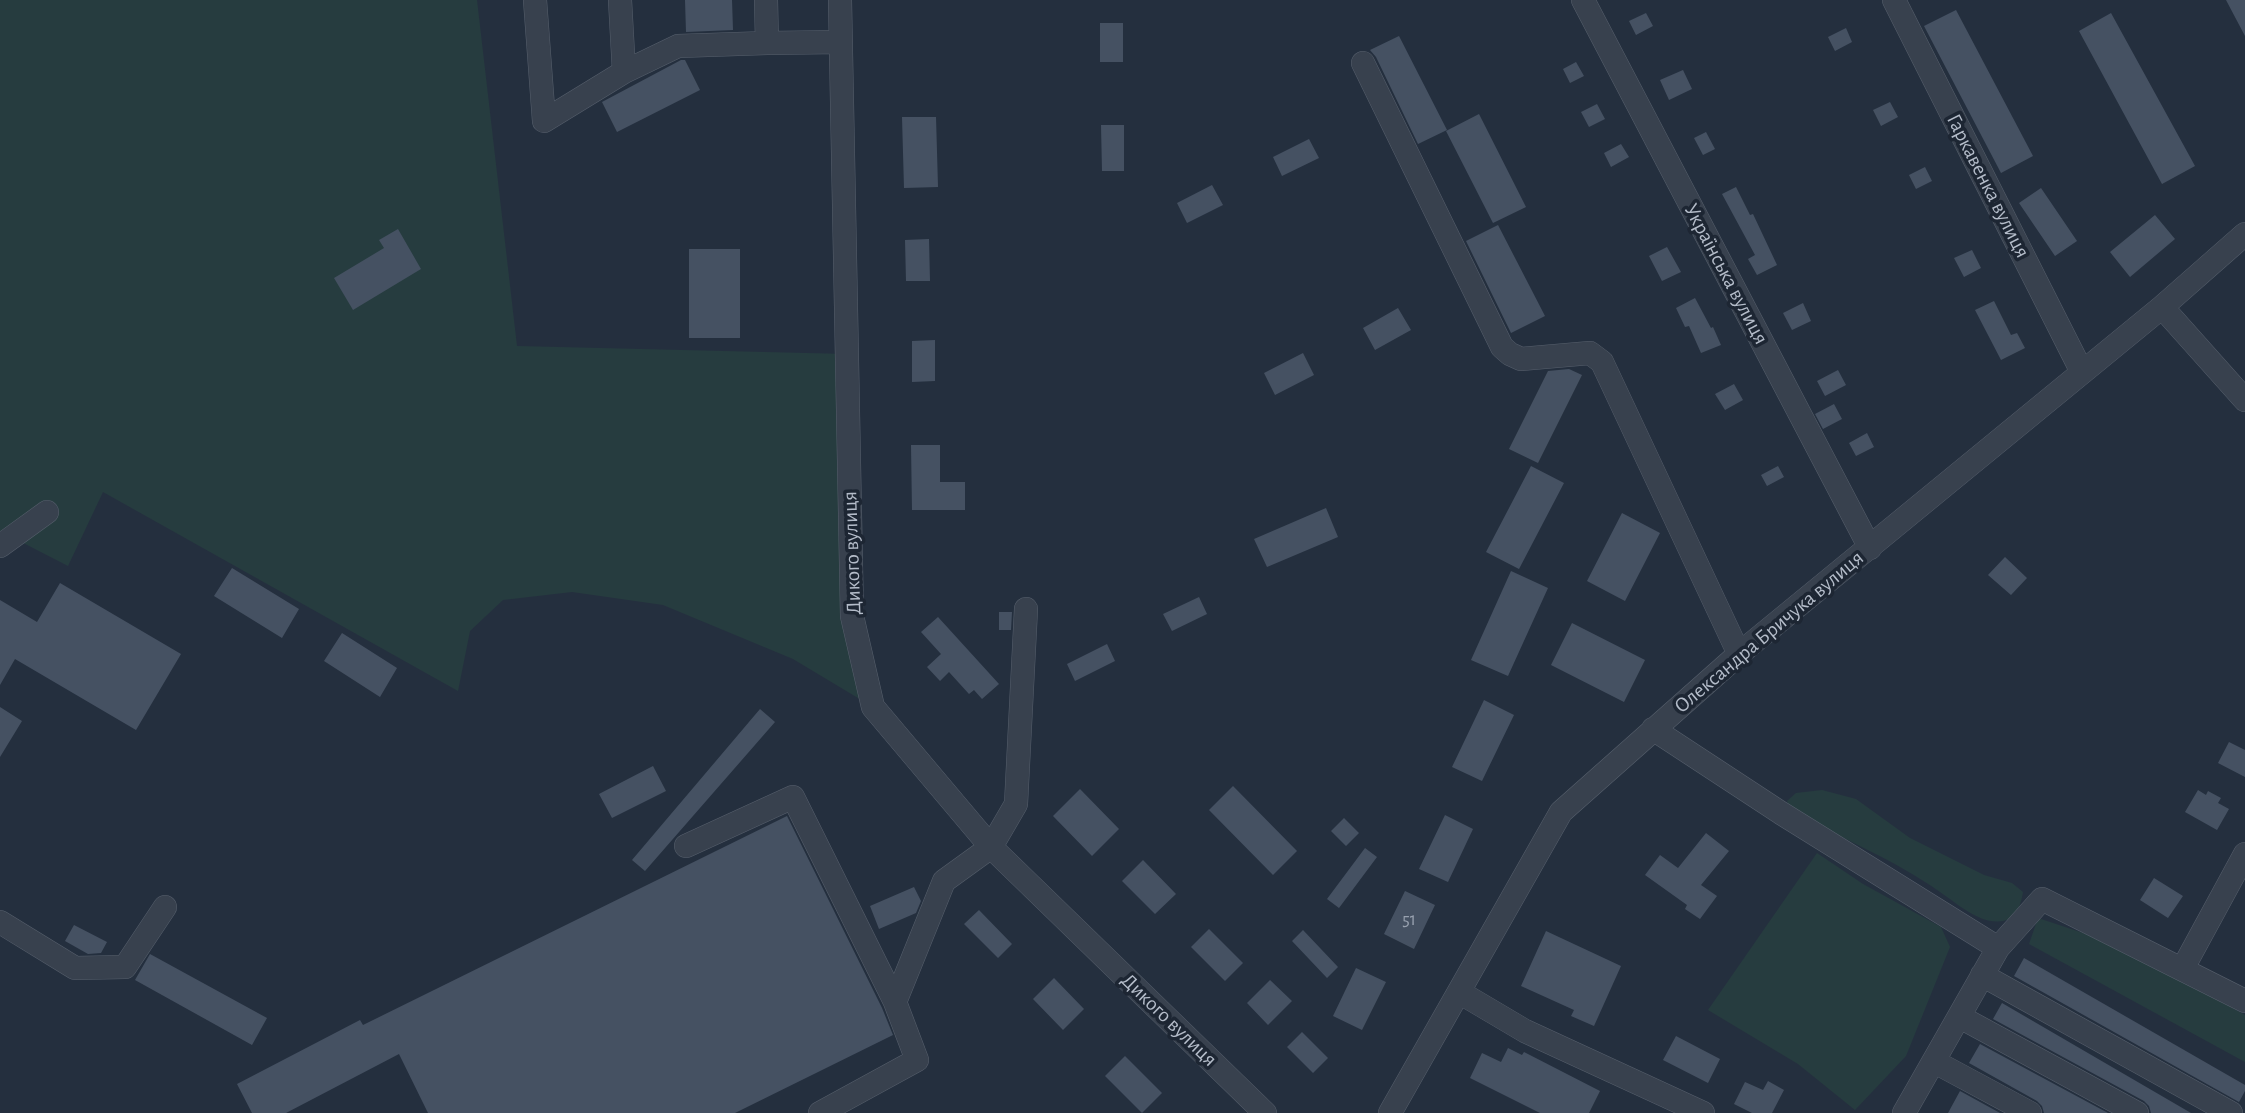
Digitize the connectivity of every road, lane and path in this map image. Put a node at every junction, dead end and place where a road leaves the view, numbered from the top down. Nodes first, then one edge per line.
1 (535, 0) edge
2 (620, 0) edge
3 (766, 0) edge
4 (839, 0) edge
5 (1583, 0) edge
6 (1894, 0) edge
7 (841, 42) junction
8 (767, 43) junction
9 (1363, 63) dead end
10 (624, 72) junction
11 (2245, 234) edge
12 (2162, 307) junction
13 (2082, 372) junction
14 (2245, 400) edge
15 (47, 512) dead end
16 (0, 546) edge
17 (1870, 548) junction
18 (1026, 610) dead end
19 (1739, 654) junction
20 (1653, 729) junction
21 (686, 846) dead end
22 (991, 847) junction
23 (2245, 854) edge
24 (165, 907) dead end
25 (0, 922) edge
26 (1998, 948) junction
27 (2183, 968) junction
28 (1982, 975) junction
29 (1459, 992) junction
30 (2245, 1001) edge
31 (895, 1002) junction
32 (1959, 1017) junction
33 (1935, 1062) junction
34 (820, 1113) edge
35 (1265, 1113) edge
36 (1390, 1113) edge
37 (1703, 1113) edge
38 (1904, 1113) edge
39 (2030, 1113) edge
40 (2137, 1113) edge
41 (2231, 1113) edge

1 - 10 street
2 - 10 street
3 - 8 street
4 - 7 street, Дикого вулиця
5 - 17 street, Українська вулиця
6 - 13 street, Гаркавенка вулиця
7 - 8 street
7 - 22 street, Дикого вулиця
8 - 10 street
9 - 19 street
11 - 12 street, Олександра Бричука вулиця
12 - 13 street, Олександра Бричука вулиця
12 - 14 street
13 - 17 street, Олександра Бричука вулиця
15 - 16 street
17 - 19 street, Олександра Бричука вулиця
18 - 22 street
19 - 20 street, Олександра Бричука вулиця
20 - 26 street
20 - 29 street, Олександра Бричука вулиця
21 - 31 street
22 - 31 street
22 - 35 street, Дикого вулиця
23 - 27 street
24 - 25 street
26 - 27 street
26 - 28 street
27 - 30 street
28 - 32 street
28 - 41 street
29 - 36 street, Олександра Бричука вулиця
29 - 37 street
31 - 34 street
32 - 33 street
32 - 40 street
33 - 38 street
33 - 39 street

